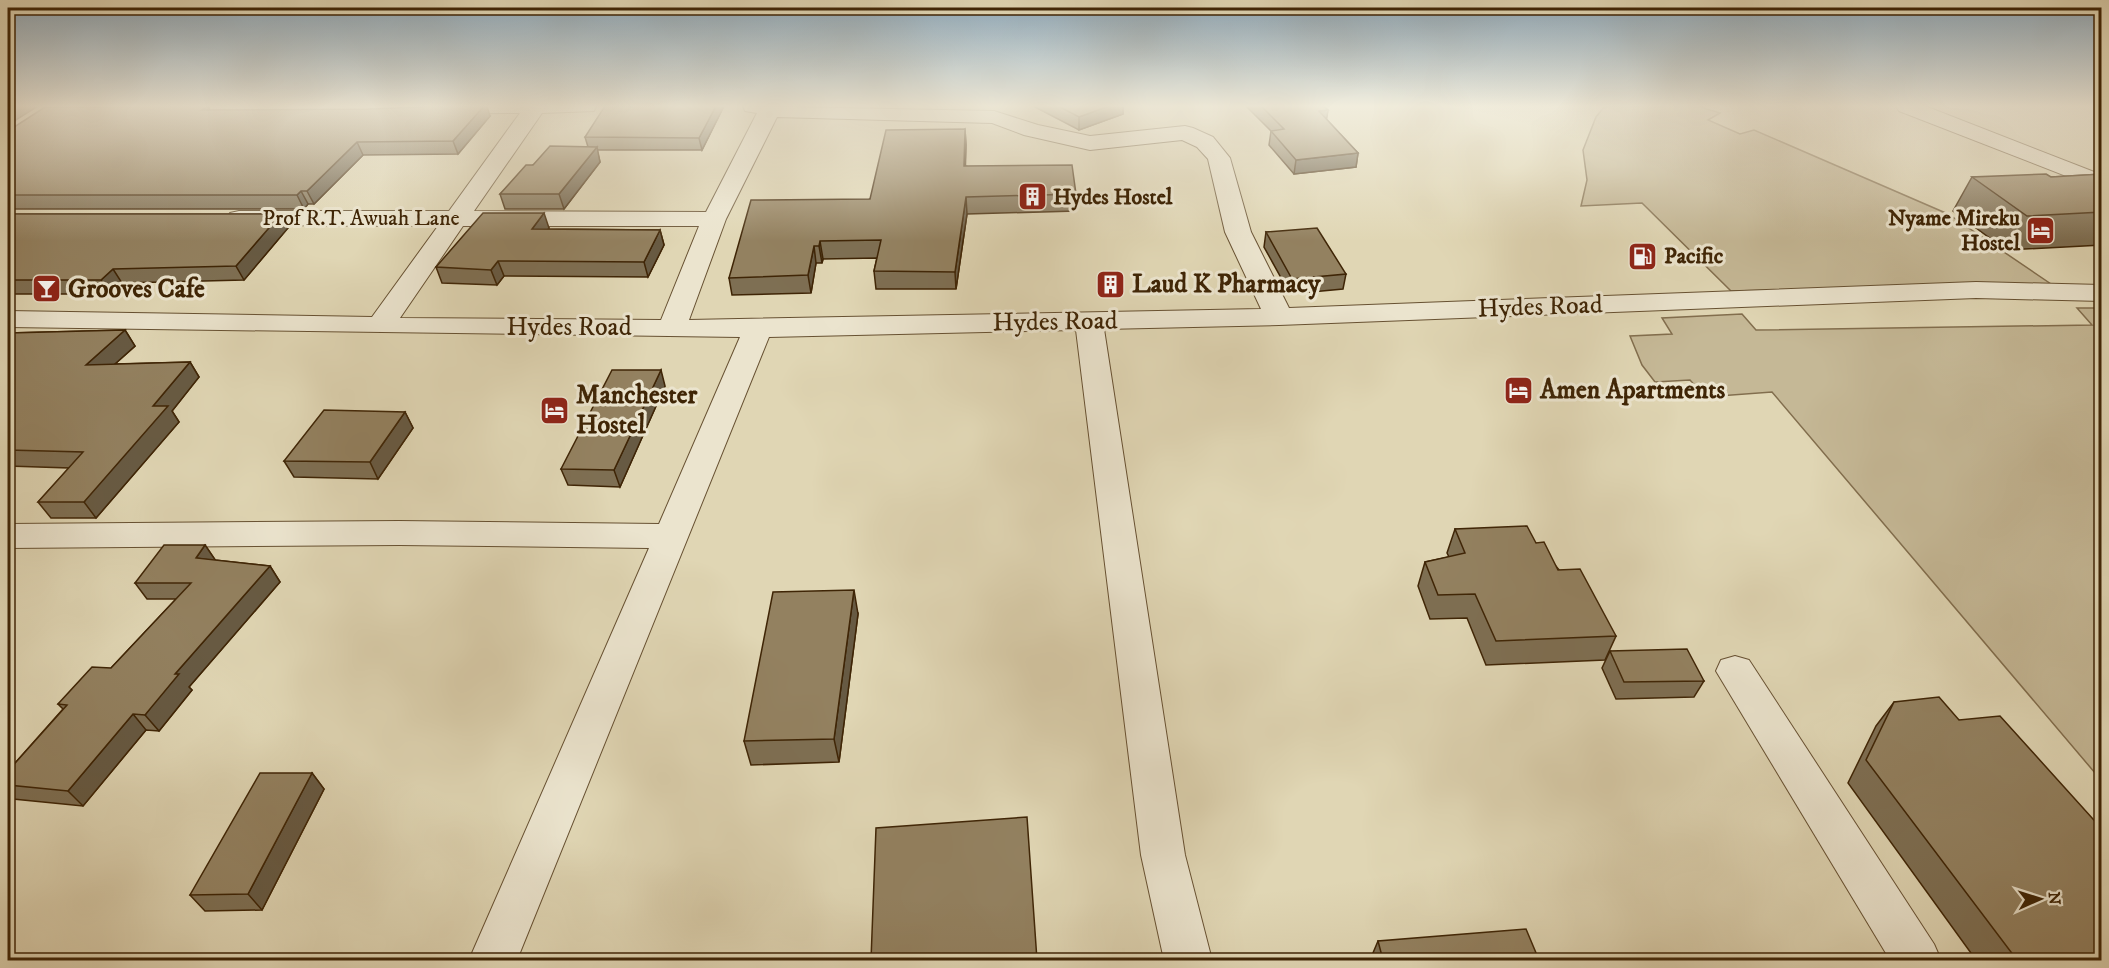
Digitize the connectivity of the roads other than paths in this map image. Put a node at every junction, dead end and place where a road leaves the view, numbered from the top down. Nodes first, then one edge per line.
1 (503, 151) edge
2 (745, 151) edge
3 (1213, 151) edge
4 (2022, 151) edge
5 (2102, 183) edge
6 (455, 217) junction
7 (219, 218) edge
8 (714, 219) junction
9 (2102, 293) edge
10 (1279, 317) junction
11 (8, 319) edge
12 (1089, 321) junction
13 (380, 326) junction
14 (672, 328) junction
15 (758, 329) junction
16 (8, 536) edge
17 (673, 536) junction
18 (1735, 671) dead end
19 (493, 960) edge
20 (1188, 960) edge
21 (1917, 960) edge

1 - 6 street
2 - 8 street
3 - 10 street
4 - 5 street
6 - 7 street, Prof R.T. Awuah Lane
6 - 8 street, Prof R.T. Awuah Lane
6 - 13 street
8 - 14 street
9 - 10 street, Hydes Road
10 - 12 street, Hydes Road
11 - 13 street, Hydes Road
12 - 15 street, Hydes Road
12 - 20 street
13 - 14 street, Hydes Road
14 - 15 street, Hydes Road
15 - 17 street
16 - 17 street
17 - 19 street
18 - 21 street

